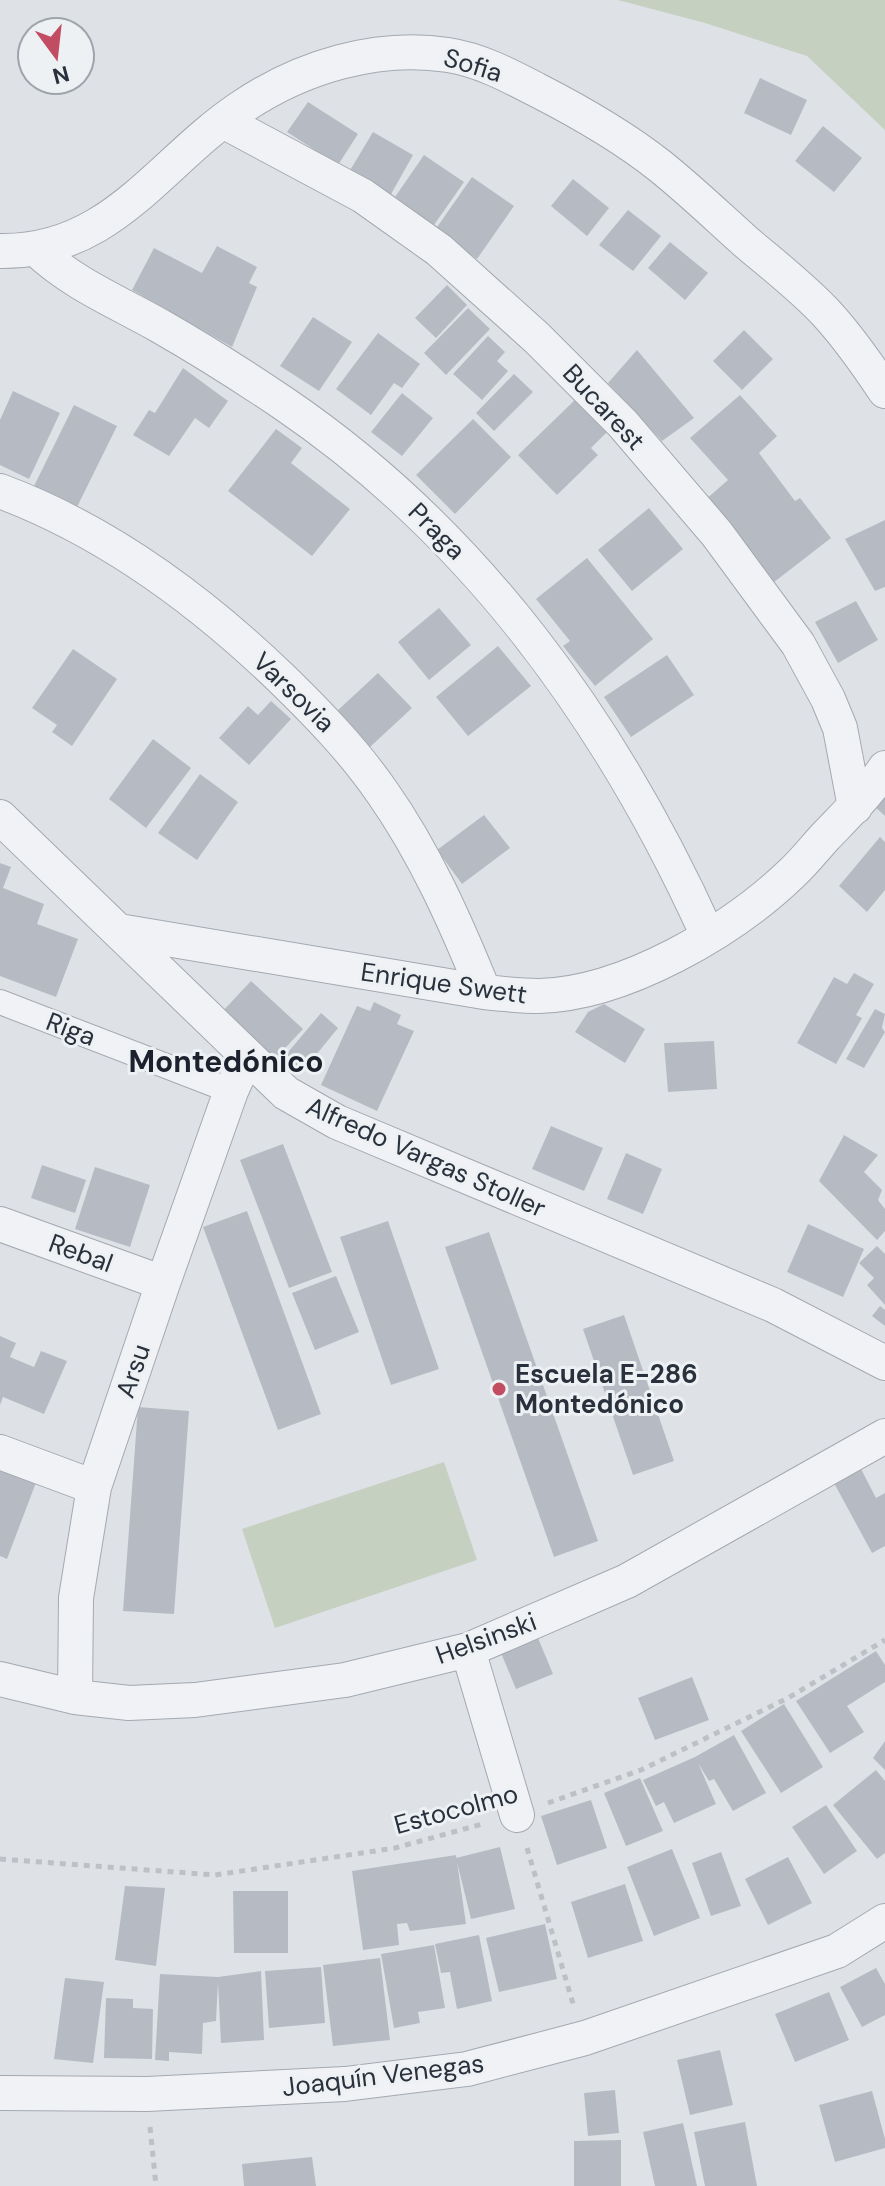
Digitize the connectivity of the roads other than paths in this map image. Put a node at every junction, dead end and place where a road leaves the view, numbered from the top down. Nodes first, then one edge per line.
1 (223, 121) junction
2 (37, 250) junction
3 (0, 251) edge
4 (885, 391) edge
5 (0, 491) edge
6 (885, 768) edge
7 (855, 807) junction
8 (0, 817) edge
9 (119, 931) junction
10 (708, 936) junction
11 (484, 992) junction
12 (0, 1002) edge
13 (246, 1058) junction
14 (231, 1091) junction
15 (0, 1224) edge
16 (163, 1283) junction
17 (885, 1363) edge
18 (885, 1436) edge
19 (0, 1452) edge
20 (94, 1487) junction
21 (468, 1650) junction
22 (0, 1679) edge
23 (75, 1697) junction
24 (517, 1815) road end
25 (885, 1921) edge
26 (0, 2093) edge

1 - 2 street, Sofia
1 - 4 street, Sofia
1 - 7 street, Bucarest
2 - 3 street, Sofia
2 - 10 street, Praga
5 - 11 street, Varsovia
6 - 7 street
7 - 10 street, Enrique Swett
8 - 9 street, Alfredo Vargas Stoller
9 - 11 street, Enrique Swett
9 - 13 street, Alfredo Vargas Stoller
10 - 11 street, Enrique Swett
12 - 14 street, Riga
13 - 14 street, Arsu
13 - 17 street, Alfredo Vargas Stoller
14 - 16 street, Arsu
15 - 16 street, Rebal
16 - 20 street, Arsu
18 - 21 street, Helsinski
19 - 20 street
20 - 23 street, Arsu
21 - 23 street, Helsinski
21 - 24 street
22 - 23 street, Helsinski
25 - 26 street, Joaquín Venegas

